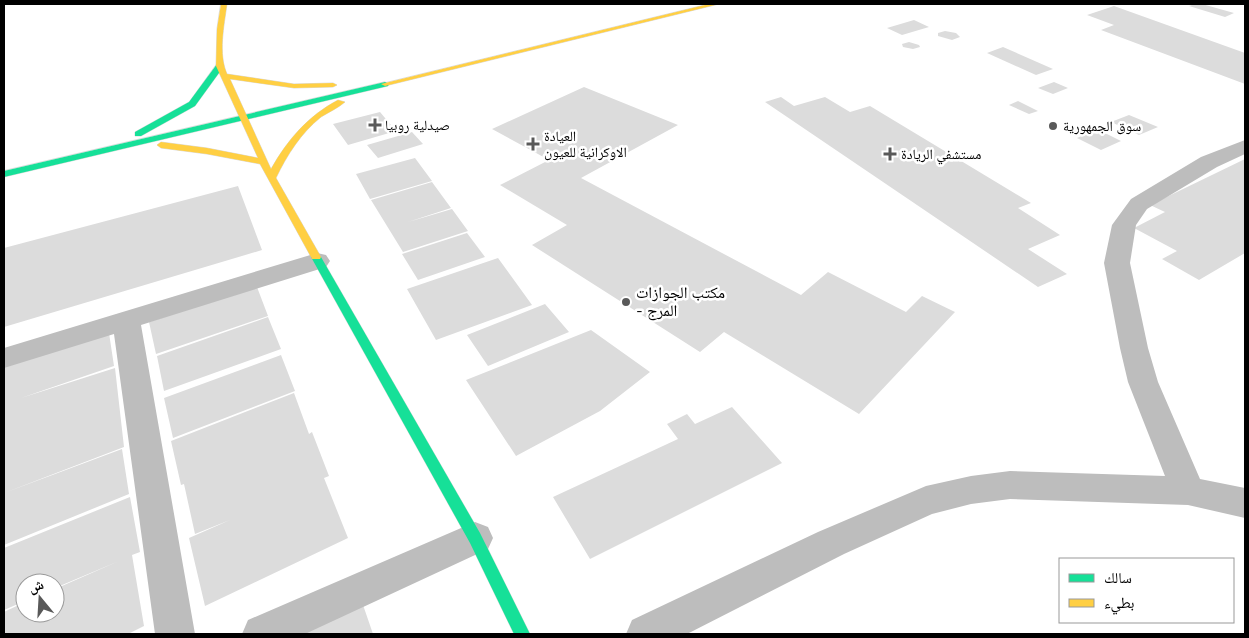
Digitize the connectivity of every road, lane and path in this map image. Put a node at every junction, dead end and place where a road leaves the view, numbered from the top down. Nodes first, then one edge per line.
1 (224, 4) edge
2 (716, 4) edge
3 (222, 71) junction
4 (421, 75) junction
5 (393, 82) junction
6 (245, 118) junction
7 (134, 144) junction
8 (1245, 146) edge
9 (104, 151) junction
10 (264, 162) junction
11 (4, 174) edge
12 (271, 178) junction
13 (317, 260) junction
14 (126, 321) junction
15 (4, 358) edge
16 (1188, 491) junction
17 (1245, 503) edge
18 (475, 538) junction
19 (175, 634) edge
20 (262, 634) edge
21 (522, 634) edge
22 (646, 634) edge

1 - 3 main road
2 - 4 main road
3 - 4 main road
3 - 6 main road
3 - 9 main road
4 - 5 main road
5 - 6 main road
5 - 12 main road
6 - 7 main road
6 - 10 main road
7 - 9 main road
7 - 10 main road
8 - 16 street
9 - 11 main road
10 - 12 main road
12 - 13 main road
13 - 14 street
13 - 18 main road
14 - 15 street
14 - 19 street
16 - 17 street
16 - 22 street
18 - 20 street
18 - 21 main road

